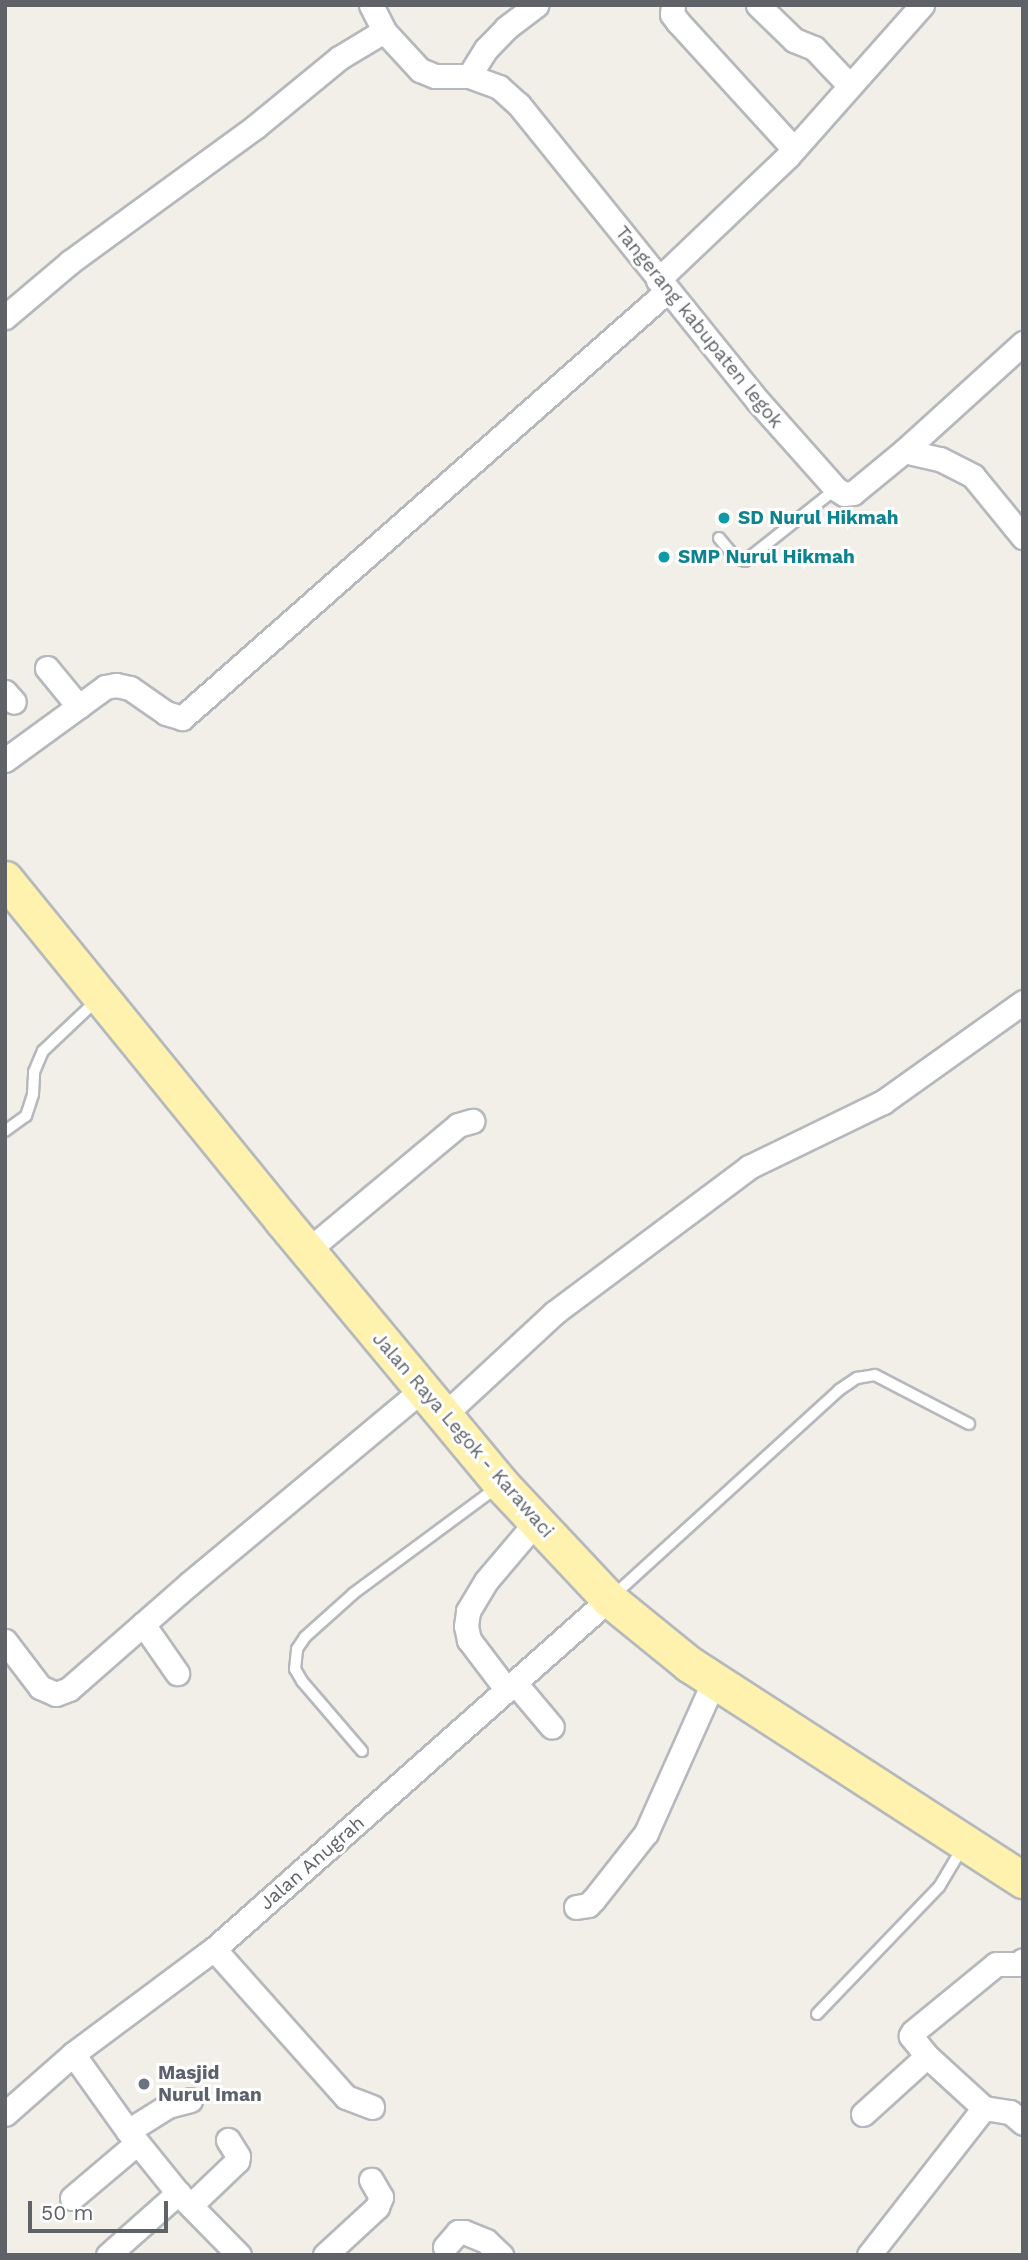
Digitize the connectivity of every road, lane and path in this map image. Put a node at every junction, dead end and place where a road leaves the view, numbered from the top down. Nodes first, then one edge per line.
1 (370, 5) edge
2 (536, 5) edge
3 (673, 5) edge
4 (758, 5) edge
5 (922, 5) edge
6 (384, 31) junction
7 (469, 76) junction
8 (849, 86) junction
9 (794, 149) junction
10 (662, 285) junction
11 (5, 317) edge
12 (1019, 353) edge
13 (904, 451) junction
14 (836, 489) junction
15 (1023, 537) edge
16 (719, 538) dead end
17 (47, 668) dead end
18 (79, 707) junction
19 (5, 760) edge
20 (5, 879) edge
21 (100, 997) junction
22 (1023, 1002) edge
23 (472, 1121) dead end
24 (5, 1131) edge
25 (307, 1251) junction
26 (434, 1402) junction
27 (969, 1424) dead end
28 (501, 1483) junction
29 (536, 1522) junction
30 (609, 1599) junction
31 (144, 1625) junction
32 (5, 1641) edge
33 (177, 1672) dead end
34 (714, 1681) junction
35 (511, 1687) junction
36 (552, 1727) dead end
37 (362, 1751) dead end
38 (965, 1843) junction
39 (1023, 1880) edge
40 (576, 1907) dead end
41 (214, 1949) junction
42 (1023, 1960) edge
43 (817, 2014) dead end
44 (73, 2054) junction
45 (927, 2056) junction
46 (190, 2100) dead end
47 (372, 2108) dead end
48 (984, 2108) junction
49 (863, 2113) dead end
50 (5, 2114) edge
51 (1023, 2123) edge
52 (133, 2137) junction
53 (228, 2140) dead end
54 (371, 2180) dead end
55 (72, 2198) dead end
56 (185, 2199) junction
57 (445, 2246) dead end
58 (108, 2255) edge
59 (239, 2255) edge
60 (325, 2255) edge
61 (501, 2255) edge
62 (869, 2255) edge

1 - 6 street, Tangerang kabupaten legok
2 - 7 street
3 - 9 street
4 - 8 street
5 - 8 street
6 - 7 street, Tangerang kabupaten legok
6 - 11 street
7 - 10 street, Tangerang kabupaten legok
8 - 9 street
9 - 10 street
10 - 14 street, Tangerang kabupaten legok
10 - 18 street
12 - 13 street
13 - 14 street
13 - 15 street
14 - 16 lane
17 - 18 street
18 - 19 street
20 - 21 main road, Jalan Raya Legok - Karawaci
21 - 24 lane
21 - 25 main road, Jalan Raya Legok - Karawaci
22 - 26 street
23 - 25 street
25 - 26 main road, Jalan Raya Legok - Karawaci
26 - 28 main road, Jalan Raya Legok - Karawaci
26 - 31 street
27 - 30 lane
28 - 29 main road, Jalan Raya Legok - Karawaci
28 - 37 lane
29 - 30 main road, Jalan Raya Legok - Karawaci
29 - 35 street
30 - 34 main road, Jalan Raya Legok - Karawaci
30 - 35 street, Jalan Anugrah
31 - 32 street
31 - 33 street
34 - 38 main road, Jalan Raya Legok - Karawaci
34 - 40 street
35 - 36 street
35 - 41 street, Jalan Anugrah
38 - 39 main road, Jalan Raya Legok - Karawaci
38 - 43 lane
41 - 44 street, Jalan Anugrah
41 - 47 street
42 - 45 street
44 - 50 street, Jalan Anugrah
44 - 52 street
45 - 48 street
45 - 49 street
46 - 52 street
48 - 51 street
48 - 62 street
52 - 55 street
52 - 56 street
53 - 56 street
54 - 60 street
56 - 58 street
56 - 59 street
57 - 61 street

